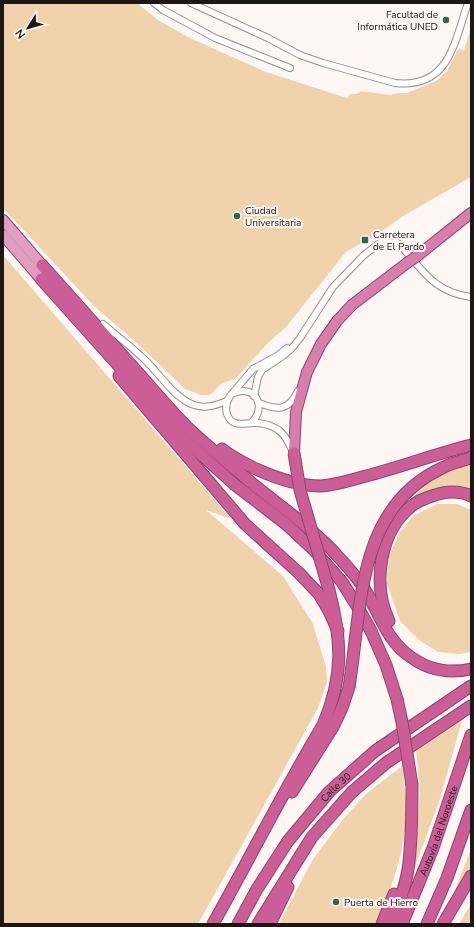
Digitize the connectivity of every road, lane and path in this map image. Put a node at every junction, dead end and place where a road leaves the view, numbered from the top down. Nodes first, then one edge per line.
1 (154, 3) edge
2 (191, 3) edge
3 (468, 3) edge
4 (290, 68) dead end
5 (471, 213) edge
6 (3, 220) edge
7 (3, 235) edge
8 (42, 265) junction
9 (41, 279) junction
10 (471, 297) edge
11 (103, 324) junction
12 (300, 338) junction
13 (307, 372) junction
14 (234, 393) junction
15 (254, 396) junction
16 (227, 401) junction
17 (259, 402) junction
18 (251, 423) junction
19 (471, 445) edge
20 (294, 453) junction
21 (471, 458) edge
22 (471, 496) edge
23 (338, 631) junction
24 (471, 663) edge
25 (471, 669) edge
26 (471, 686) edge
27 (471, 706) edge
28 (471, 736) edge
29 (471, 810) edge
30 (312, 837) junction
31 (410, 838) junction
32 (249, 859) junction
33 (471, 876) edge
34 (471, 886) edge
35 (214, 924) edge
36 (238, 924) edge
37 (258, 924) edge
38 (270, 924) edge
39 (382, 924) edge
40 (392, 924) edge
41 (402, 924) edge
42 (427, 924) edge
43 (443, 924) edge
44 (447, 924) edge

1 - 4 street
2 - 3 street
5 - 13 highway
6 - 8 main road
7 - 9 main road
8 - 11 highway
8 - 25 highway
9 - 23 highway
9 - 31 highway, bridge
10 - 12 street
11 - 16 street
11 - 19 highway
12 - 14 street
12 - 15 street
13 - 17 street
13 - 20 highway
14 - 15 street
14 - 16 street
15 - 17 street
16 - 18 street
17 - 18 street
18 - 20 street
20 - 23 highway, bridge
21 - 32 highway, bridge
22 - 24 highway
23 - 32 highway
26 - 36 highway, Calle 30
27 - 30 highway, Calle 30
28 - 41 highway, Autovía del Noroeste
29 - 42 highway
30 - 37 highway, Calle 30
30 - 38 highway
31 - 39 highway
31 - 40 highway
32 - 35 highway
33 - 43 highway
34 - 44 highway

